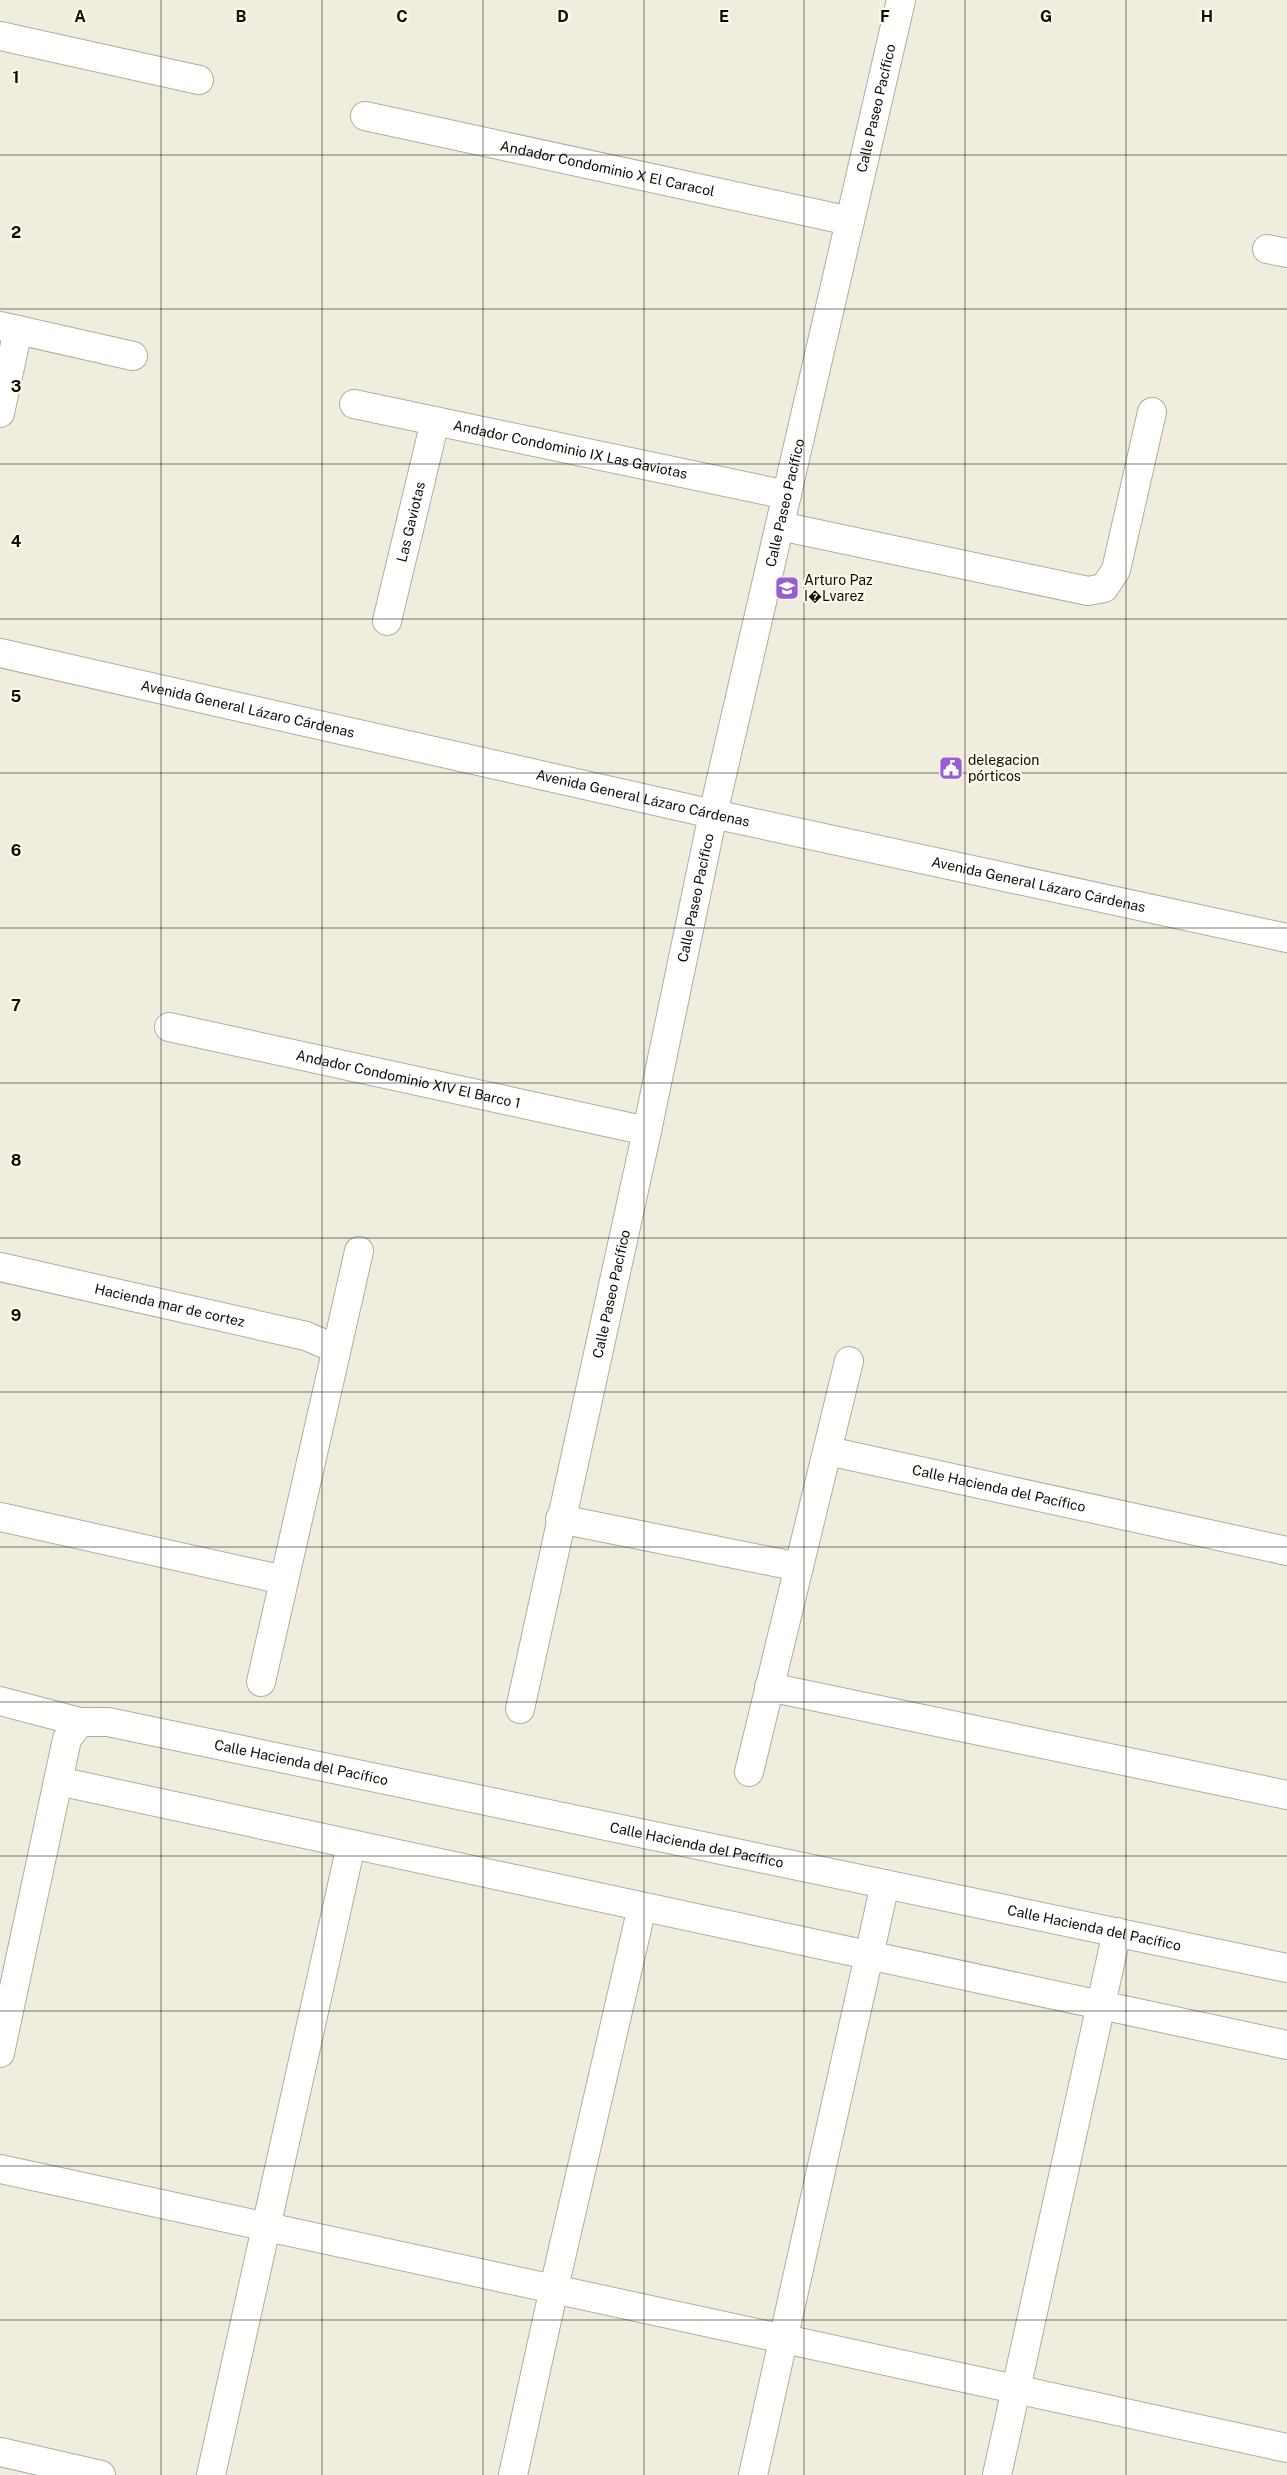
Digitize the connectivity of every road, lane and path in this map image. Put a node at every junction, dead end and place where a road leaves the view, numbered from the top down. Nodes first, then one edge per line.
1 (901, 0) edge
2 (0, 36) edge
3 (199, 80) dead end
4 (365, 116) dead end
5 (850, 222) junction
6 (9, 328) edge
7 (133, 356) dead end
8 (354, 404) dead end
9 (1152, 412) dead end
10 (0, 413) edge
11 (435, 421) junction
12 (787, 495) junction
13 (780, 526) junction
14 (388, 621) dead end
15 (0, 653) edge
16 (713, 814) junction
17 (1287, 938) edge
18 (169, 1027) dead end
19 (647, 1131) junction
20 (359, 1251) dead end
21 (0, 1267) edge
22 (336, 1349) junction
23 (849, 1361) dead end
24 (828, 1451) junction
25 (0, 1517) edge
26 (560, 1519) junction
27 (1287, 1551) edge
28 (799, 1567) junction
29 (284, 1580) junction
30 (261, 1682) dead end
31 (769, 1687) junction
32 (0, 1701) edge
33 (520, 1709) dead end
34 (80, 1722) junction
35 (749, 1772) dead end
36 (58, 1781) junction
37 (1287, 1795) edge
38 (351, 1845) junction
39 (885, 1884) junction
40 (642, 1907) junction
41 (1116, 1932) junction
42 (869, 1956) junction
43 (1287, 1968) edge
44 (1100, 2006) junction
45 (1287, 2045) edge
46 (0, 2053) edge
47 (0, 2169) edge
48 (266, 2226) junction
49 (554, 2288) junction
50 (784, 2338) junction
51 (1015, 2389) junction
52 (1287, 2448) edge
53 (0, 2452) edge
54 (101, 2475) edge
55 (211, 2475) edge
56 (513, 2475) edge
57 (753, 2475) edge
58 (997, 2475) edge

1 - 5 street, Calle Paseo Pacífico
2 - 3 street
4 - 5 street, Andador Condominio X El Caracol
5 - 12 street, Calle Paseo Pacífico
6 - 7 street
6 - 10 street
8 - 11 street, Andador Condominio IX Las Gaviotas
9 - 13 street
11 - 12 street, Andador Condominio IX Las Gaviotas
11 - 14 street, Las Gaviotas
12 - 13 street, Calle Paseo Pacífico
13 - 16 street, Calle Paseo Pacífico
15 - 16 street, Avenida General Lázaro Cárdenas
16 - 17 street, Avenida General Lázaro Cárdenas
16 - 19 street, Calle Paseo Pacífico
18 - 19 street, Andador Condominio XIV El Barco 1
19 - 26 street, Calle Paseo Pacífico
20 - 22 street
21 - 22 street, Hacienda mar de cortez
22 - 29 street
23 - 24 street
24 - 27 street, Calle Hacienda del Pacífico
24 - 28 street
25 - 29 street
26 - 28 street
26 - 33 street, Calle Paseo Pacífico
28 - 31 street
29 - 30 street
31 - 35 street
31 - 37 street
32 - 34 street, Calle Hacienda del Pacífico
34 - 36 street
34 - 39 street, Calle Hacienda del Pacífico
36 - 38 street
36 - 46 street
38 - 40 street
38 - 48 street
39 - 41 street, Calle Hacienda del Pacífico
39 - 42 street
40 - 42 street
40 - 49 street
41 - 43 street, Calle Hacienda del Pacífico
41 - 44 street
42 - 44 street
42 - 50 street
44 - 45 street
44 - 51 street
47 - 48 street
48 - 49 street
48 - 55 street
49 - 50 street
49 - 56 street
50 - 51 street
50 - 57 street
51 - 52 street
51 - 58 street
53 - 54 street

